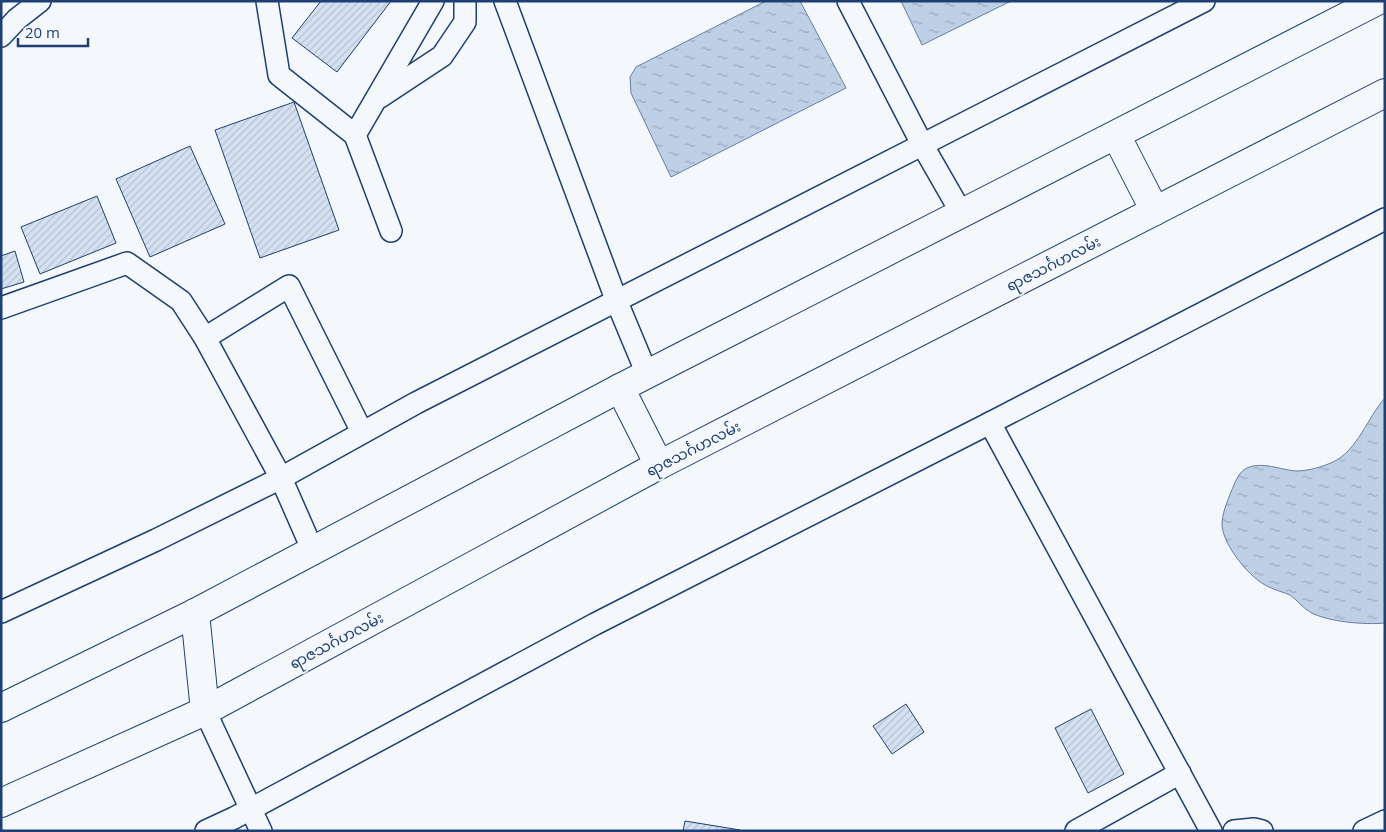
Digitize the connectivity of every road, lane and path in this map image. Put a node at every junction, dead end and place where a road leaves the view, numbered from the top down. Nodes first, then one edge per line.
1 (40, 1) edge
2 (267, 1) edge
3 (433, 1) edge
4 (464, 1) edge
5 (505, 1) edge
6 (848, 1) edge
7 (1204, 1) edge
8 (1377, 1) edge
9 (1, 36) edge
10 (1385, 93) edge
11 (376, 100) junction
12 (1116, 135) junction
13 (355, 136) junction
14 (923, 146) junction
15 (1155, 212) junction
16 (962, 214) junction
17 (1385, 219) edge
18 (391, 231) dead end
19 (618, 302) junction
20 (1, 308) edge
21 (205, 338) junction
22 (647, 374) junction
23 (620, 388) junction
24 (990, 423) junction
25 (362, 432) junction
26 (659, 465) junction
27 (281, 478) junction
28 (313, 551) junction
29 (1, 612) edge
30 (195, 613) junction
31 (1, 708) edge
32 (205, 711) junction
33 (1180, 773) junction
34 (1, 803) edge
35 (251, 810) junction
36 (1385, 821) edge
37 (206, 831) edge
38 (261, 831) edge
39 (1076, 831) edge
40 (1211, 831) edge
41 (1234, 831) edge
42 (1262, 831) edge
43 (1364, 831) edge

1 - 9 street
2 - 13 street
3 - 11 street
4 - 11 street
5 - 19 street
6 - 14 street
7 - 14 street
8 - 12 main road
10 - 15 main road, ရာဇသင်္ဂဟလမ်း
11 - 13 street
12 - 15 main road
12 - 16 main road
13 - 18 street
14 - 16 street
14 - 19 street
15 - 26 main road, ရာဇသင်္ဂဟလမ်း
16 - 22 main road
17 - 24 street
19 - 22 street
19 - 25 street
20 - 21 street
21 - 25 street
21 - 27 street
22 - 23 main road
23 - 26 main road
23 - 28 main road
24 - 33 street
24 - 35 street
25 - 27 street
26 - 32 main road, ရာဇသင်္ဂဟလမ်း
27 - 28 street
27 - 29 street
28 - 30 main road
30 - 31 main road
30 - 32 main road
32 - 34 main road, ရာဇသင်္ဂဟလမ်း
32 - 35 street
33 - 39 street
33 - 40 street
35 - 37 street
35 - 38 street
36 - 43 street
41 - 42 street

